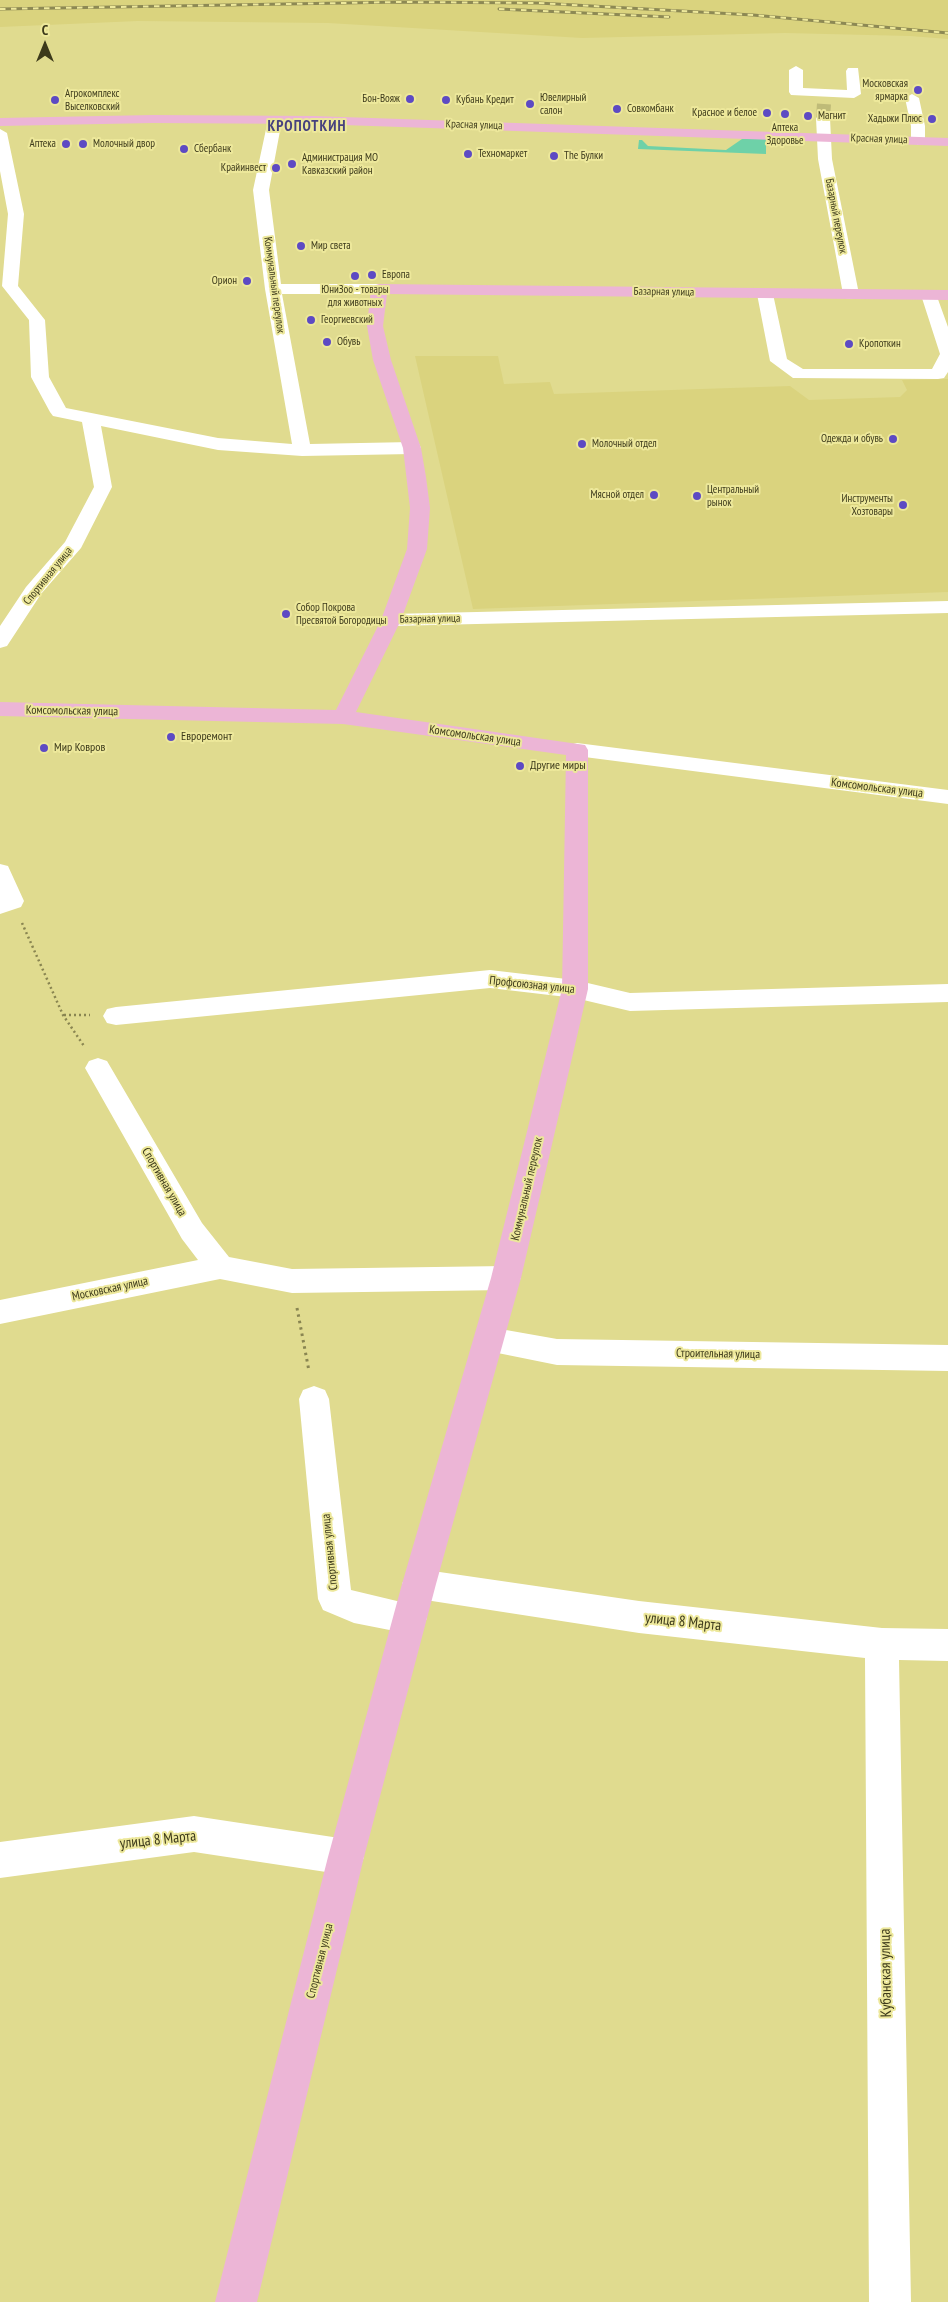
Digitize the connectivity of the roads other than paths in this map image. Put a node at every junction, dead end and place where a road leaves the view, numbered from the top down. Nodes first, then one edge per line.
1 (796, 70) dead end
2 (853, 71) dead end
3 (912, 98) dead end
4 (824, 105) junction
5 (276, 120) junction
6 (0, 122) edge
7 (0, 133) edge
8 (823, 137) junction
9 (918, 141) junction
10 (948, 142) edge
11 (5, 286) edge
12 (273, 289) junction
13 (379, 289) junction
14 (765, 294) junction
15 (851, 294) junction
16 (929, 295) junction
17 (948, 295) edge
18 (948, 354) edge
19 (91, 420) junction
20 (412, 448) junction
21 (302, 450) junction
22 (948, 607) edge
23 (391, 620) junction
24 (0, 642) edge
25 (0, 709) edge
26 (343, 717) junction
27 (577, 750) junction
28 (948, 797) edge
29 (0, 872) edge
30 (6, 903) edge
31 (575, 989) junction
32 (948, 993) edge
33 (116, 1016) dead end
34 (98, 1068) road end
35 (220, 1267) junction
36 (506, 1278) junction
37 (0, 1312) edge
38 (489, 1340) junction
39 (948, 1358) edge
40 (314, 1399) road end
41 (419, 1584) junction
42 (410, 1618) junction
43 (882, 1644) junction
44 (948, 1645) edge
45 (346, 1857) junction
46 (0, 1860) edge
47 (236, 2302) edge
48 (890, 2302) edge

1 - 4 street
2 - 4 street
3 - 9 street
4 - 8 street, Базарный переулок
5 - 6 main road, Красная улица
5 - 8 main road, Красная улица
5 - 12 street, Коммунальный переулок
7 - 11 street
8 - 9 main road, Красная улица
8 - 15 street, Базарный переулок
9 - 10 main road, Красная улица
11 - 19 street
12 - 13 street, Базарная улица
12 - 21 street, Коммунальный переулок
13 - 14 main road, Базарная улица
13 - 20 main road, Базарная улица
14 - 15 main road, Базарная улица
14 - 18 street
15 - 16 main road, Базарная улица
16 - 17 main road, Базарная улица
16 - 18 street
19 - 21 street
19 - 24 street, Спортивная улица
20 - 21 street
20 - 23 main road, Базарная улица
22 - 23 street, Базарная улица
23 - 26 main road, Базарная улица
25 - 26 main road, Комсомольская улица
26 - 27 main road, Комсомольская улица
27 - 28 street, Комсомольская улица
27 - 31 main road, Коммунальный переулок
29 - 30 street
31 - 32 street, Профсоюзная улица
31 - 33 street, Профсоюзная улица
31 - 36 main road, Коммунальный переулок
34 - 35 street, Спортивная улица
35 - 36 street
35 - 37 street, Московская улица
36 - 38 main road, Коммунальный переулок
38 - 39 street, Строительная улица
38 - 41 main road, Коммунальный переулок
40 - 42 street, Спортивная улица
41 - 42 main road, Коммунальный переулок
41 - 43 street, улица 8 Марта
42 - 45 main road, Спортивная улица
43 - 44 street, улица 8 Марта
43 - 48 street, Кубанская улица
45 - 46 street, улица 8 Марта
45 - 47 main road, Спортивная улица

